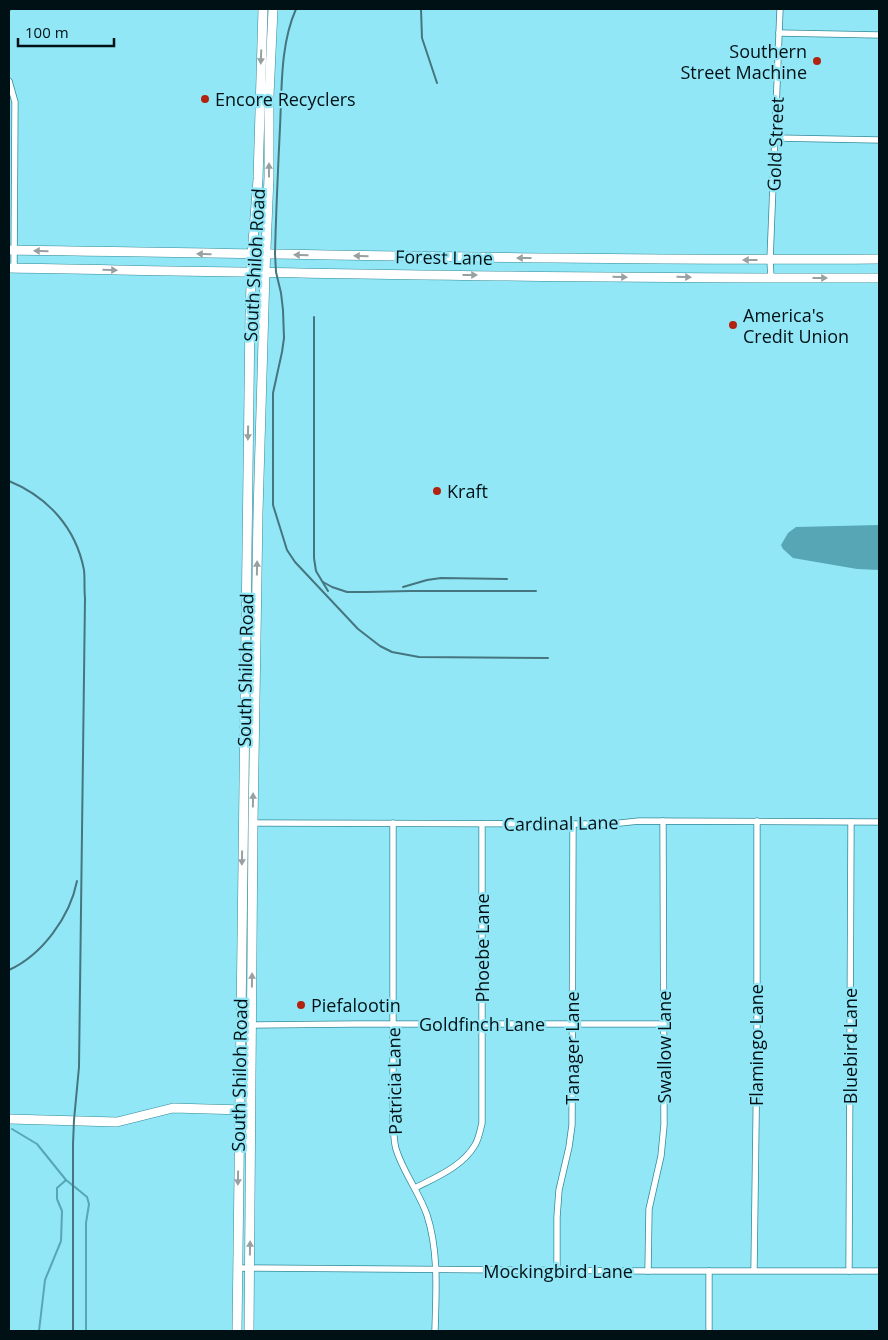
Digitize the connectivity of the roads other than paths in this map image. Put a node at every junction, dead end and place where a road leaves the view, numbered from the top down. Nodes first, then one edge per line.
1 (263, 9) edge
2 (272, 9) edge
3 (780, 9) edge
4 (779, 34) junction
5 (879, 35) edge
6 (9, 81) edge
7 (776, 138) junction
8 (879, 140) edge
9 (11, 250) edge
10 (266, 254) junction
11 (252, 255) junction
12 (879, 259) edge
13 (770, 260) junction
14 (11, 268) edge
15 (264, 272) junction
16 (251, 273) junction
17 (771, 278) junction
18 (879, 278) edge
19 (756, 820) junction
20 (663, 821) junction
21 (851, 822) junction
22 (879, 822) edge
23 (242, 823) junction
24 (253, 823) junction
25 (393, 824) junction
26 (482, 824) junction
27 (573, 824) junction
28 (392, 1024) junction
29 (482, 1024) junction
30 (664, 1024) junction
31 (240, 1025) junction
32 (252, 1025) junction
33 (572, 1025) junction
34 (239, 1110) junction
35 (251, 1110) junction
36 (9, 1119) edge
37 (415, 1188) junction
38 (237, 1268) junction
39 (249, 1268) junction
40 (436, 1270) junction
41 (557, 1270) junction
42 (754, 1270) junction
43 (648, 1271) junction
44 (709, 1271) junction
45 (849, 1271) junction
46 (879, 1271) edge
47 (236, 1331) edge
48 (249, 1331) edge
49 (435, 1331) edge
50 (709, 1331) edge

1 -> 11 main road, South Shiloh Road
10 -> 2 main road, South Shiloh Road
3 - 4 street, Gold Street
4 - 5 street
4 - 7 street, Gold Street
6 - 9 street
7 - 8 street
7 - 13 street, Gold Street
11 -> 9 main road, Forest Lane
9 - 14 street
10 - 11 main road, Forest Lane
13 -> 10 main road, Forest Lane
10 - 15 main road, South Shiloh Road
11 - 16 main road, South Shiloh Road
12 - 13 main road, Forest Lane
13 - 17 street, Gold Street
14 -> 16 main road, Forest Lane
15 - 16 main road, Forest Lane
15 -> 17 main road, Forest Lane
24 -> 15 main road, South Shiloh Road
16 -> 23 main road, South Shiloh Road
17 -> 18 main road, Forest Lane
19 - 20 street, Cardinal Lane
19 - 21 street, Cardinal Lane
19 - 42 street, Flamingo Lane
20 - 27 street, Cardinal Lane
20 - 30 street, Swallow Lane
21 - 22 street, Cardinal Lane
21 - 45 street, Bluebird Lane
23 - 24 street, Cardinal Lane
23 -> 31 main road, South Shiloh Road
24 - 25 street, Cardinal Lane
32 -> 24 main road, South Shiloh Road
25 - 26 street, Cardinal Lane
25 - 28 street, Patricia Lane
26 - 27 street, Cardinal Lane
26 - 29 street, Phoebe Lane
27 - 33 street, Tanager Lane
28 - 29 street, Goldfinch Lane
28 - 32 street, Goldfinch Lane
28 - 37 street, Patricia Lane
29 - 33 street, Goldfinch Lane
29 - 37 street, Phoebe Lane
30 - 33 street, Goldfinch Lane
30 - 43 street, Swallow Lane
31 - 32 street, Goldfinch Lane
31 - 34 main road, South Shiloh Road
32 - 35 main road, South Shiloh Road
33 - 41 street, Tanager Lane
34 - 35 main road
34 - 36 main road
34 -> 38 main road, South Shiloh Road
39 -> 35 main road, South Shiloh Road
37 - 40 street, Patricia Lane
38 - 39 street, Mockingbird Lane
38 - 47 main road, South Shiloh Road
39 - 40 street, Mockingbird Lane
39 - 48 main road, South Shiloh Road
40 - 41 street, Mockingbird Lane
40 - 49 street, Patricia Lane
41 - 43 street, Mockingbird Lane
42 - 44 street, Mockingbird Lane
42 - 45 street, Mockingbird Lane
43 - 44 street, Mockingbird Lane
44 - 50 street
45 - 46 street, Mockingbird Lane

